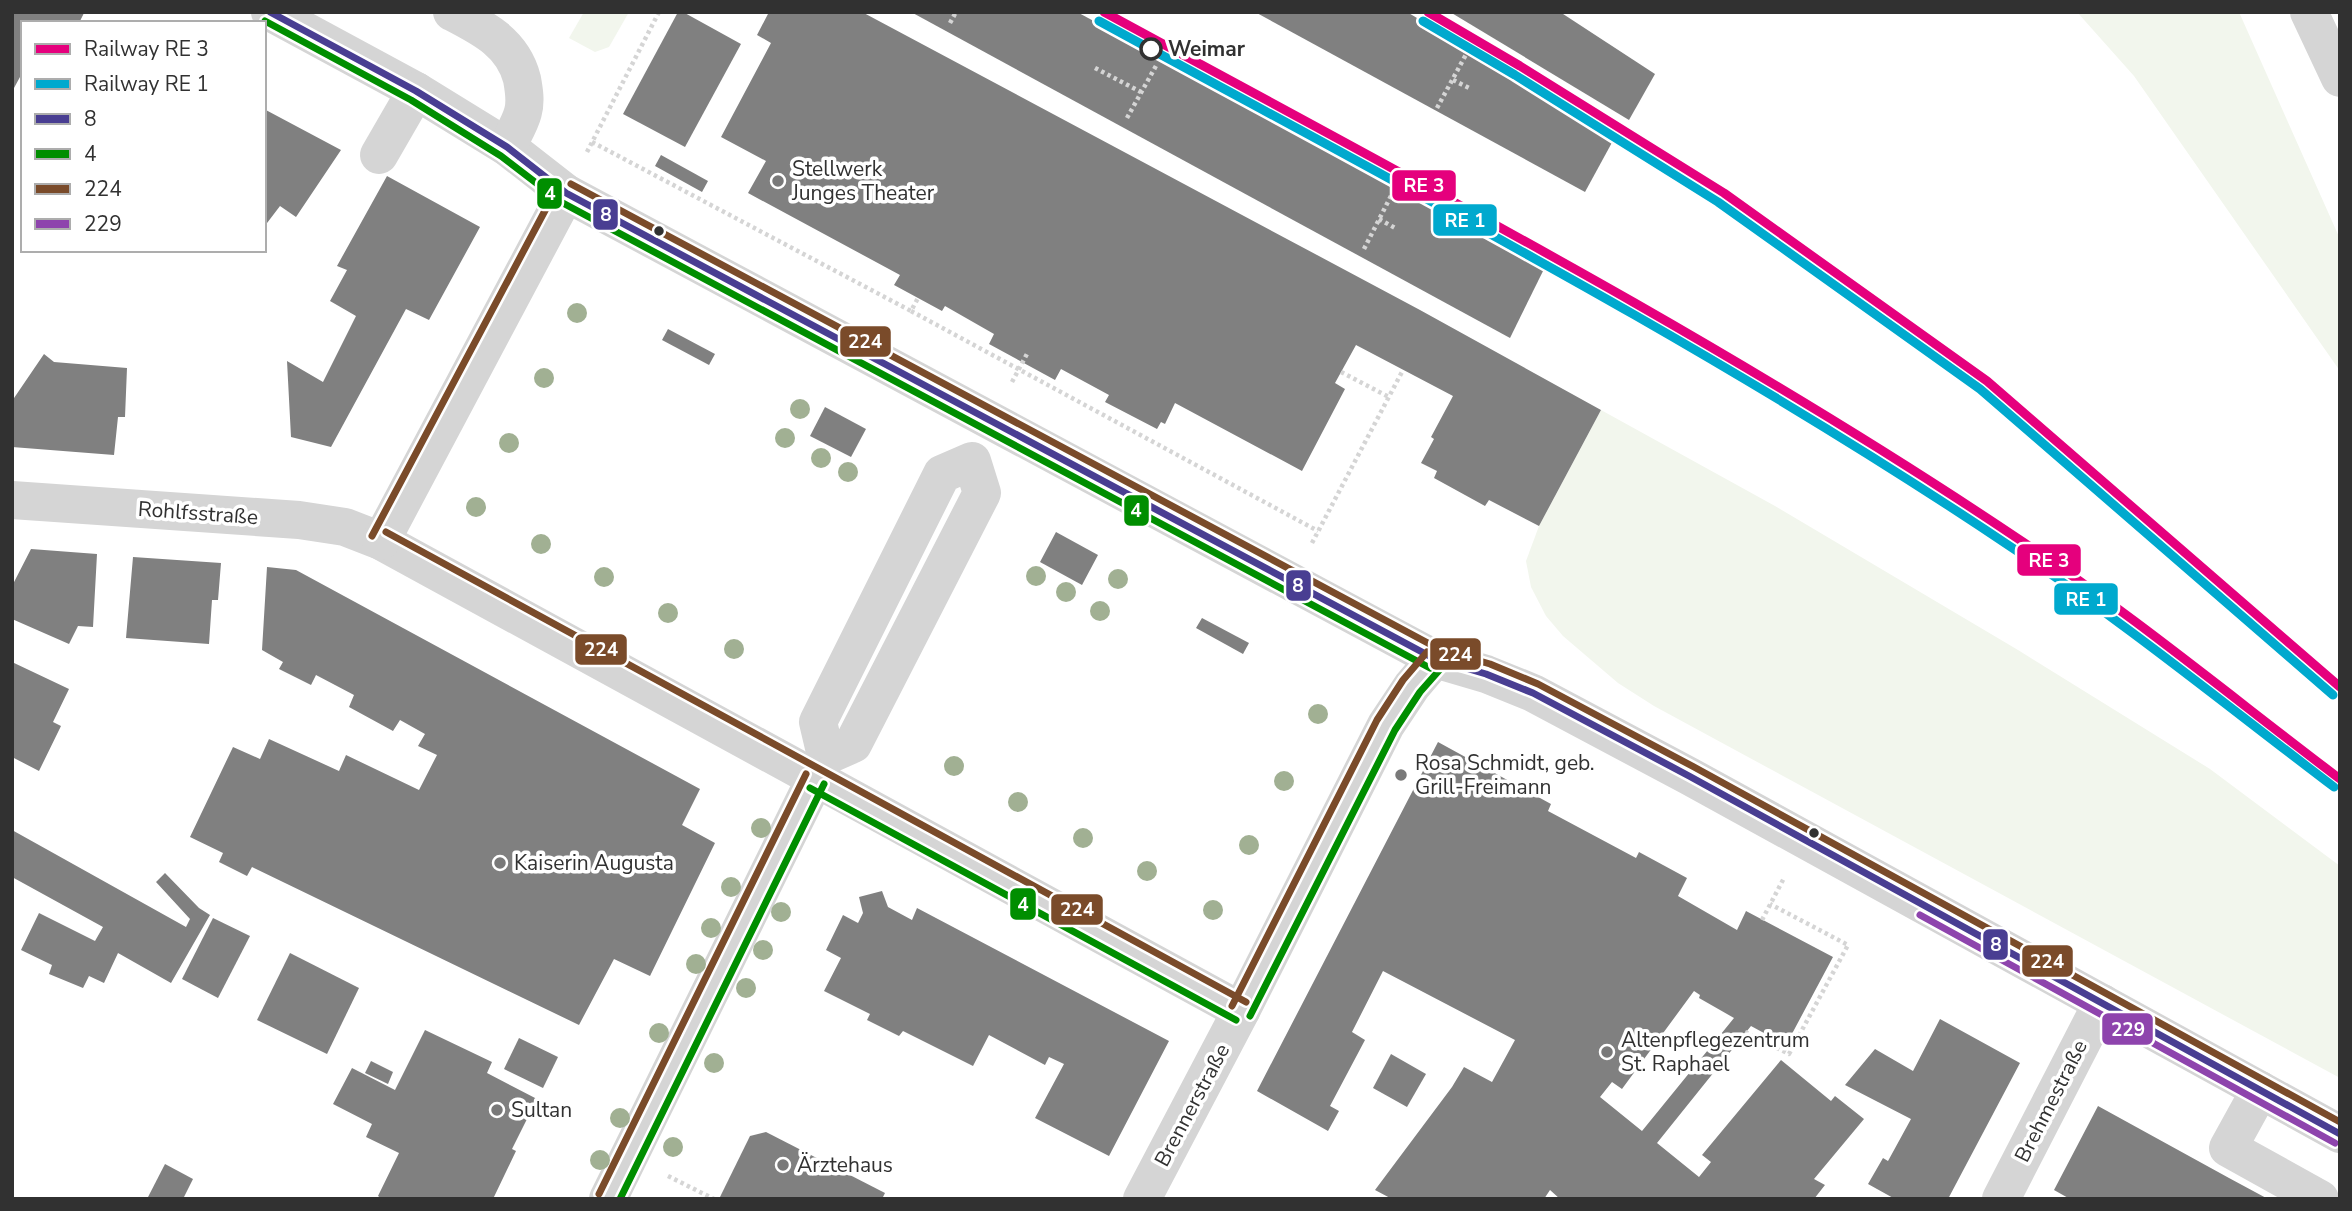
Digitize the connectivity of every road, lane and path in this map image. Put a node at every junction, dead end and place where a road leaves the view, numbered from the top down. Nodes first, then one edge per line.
1 (270, 12) edge
2 (452, 12) edge
3 (659, 12) edge
4 (956, 12) edge
5 (2309, 12) edge
6 (950, 23) dead end
7 (1469, 49) dead end
8 (1157, 64) dead end
9 (1095, 68) dead end
10 (2340, 78) edge
11 (1453, 79) junction
12 (1469, 88) dead end
13 (416, 91) junction
14 (1141, 92) junction
15 (1437, 108) dead end
16 (1127, 118) dead end
17 (592, 142) junction
18 (507, 147) junction
19 (379, 155) dead end
20 (1395, 188) dead end
21 (683, 190) junction
22 (566, 193) junction
23 (677, 200) dead end
24 (1379, 219) junction
25 (1395, 228) dead end
26 (1364, 249) dead end
27 (882, 296) junction
28 (918, 298) dead end
29 (876, 306) dead end
30 (911, 311) junction
31 (1403, 370) dead end
32 (1341, 372) dead end
33 (1389, 397) junction
34 (972, 461) joint
35 (12, 499) edge
36 (1318, 531) junction
37 (381, 541) junction
38 (1290, 584) junction
39 (1435, 660) junction
40 (815, 779) junction
41 (1781, 884) dead end
42 (1770, 904) junction
43 (1762, 920) dead end
44 (2102, 1003) junction
45 (1241, 1011) junction
46 (1745, 1032) dead end
47 (2259, 1090) junction
48 (2340, 1134) edge
49 (608, 1199) edge
50 (1142, 1199) edge
51 (2001, 1199) edge
52 (2320, 1199) edge

1 - 13 street
2 - 18 street
3 - 17 path
4 - 6 path
5 - 10 street
7 - 11 path
8 - 14 path
9 - 14 path
11 - 12 path
11 - 15 path
13 - 18 street
13 - 19 street
14 - 16 path
17 - 21 path
17 - 22 path
18 - 22 street
20 - 24 path
21 - 23 path
21 - 27 path
22 - 37 street
22 - 38 street
24 - 25 path
24 - 26 path
27 - 29 path
27 - 30 path
28 - 30 path
30 - 36 path
31 - 33 path
32 - 33 path
33 - 36 path
34 - 34 street
35 - 37 street, Rohlfsstraße
36 - 38 path
37 - 40 street, Rohlfsstraße
38 - 39 street
39 - 44 street
39 - 45 street, Brennerstraße
40 - 45 street, Rohlfsstraße
40 - 49 street
41 - 42 path
42 - 43 path
42 - 46 path
44 - 47 street
44 - 51 street, Brehmestraße
45 - 50 street, Brennerstraße
47 - 48 street
47 - 52 street

